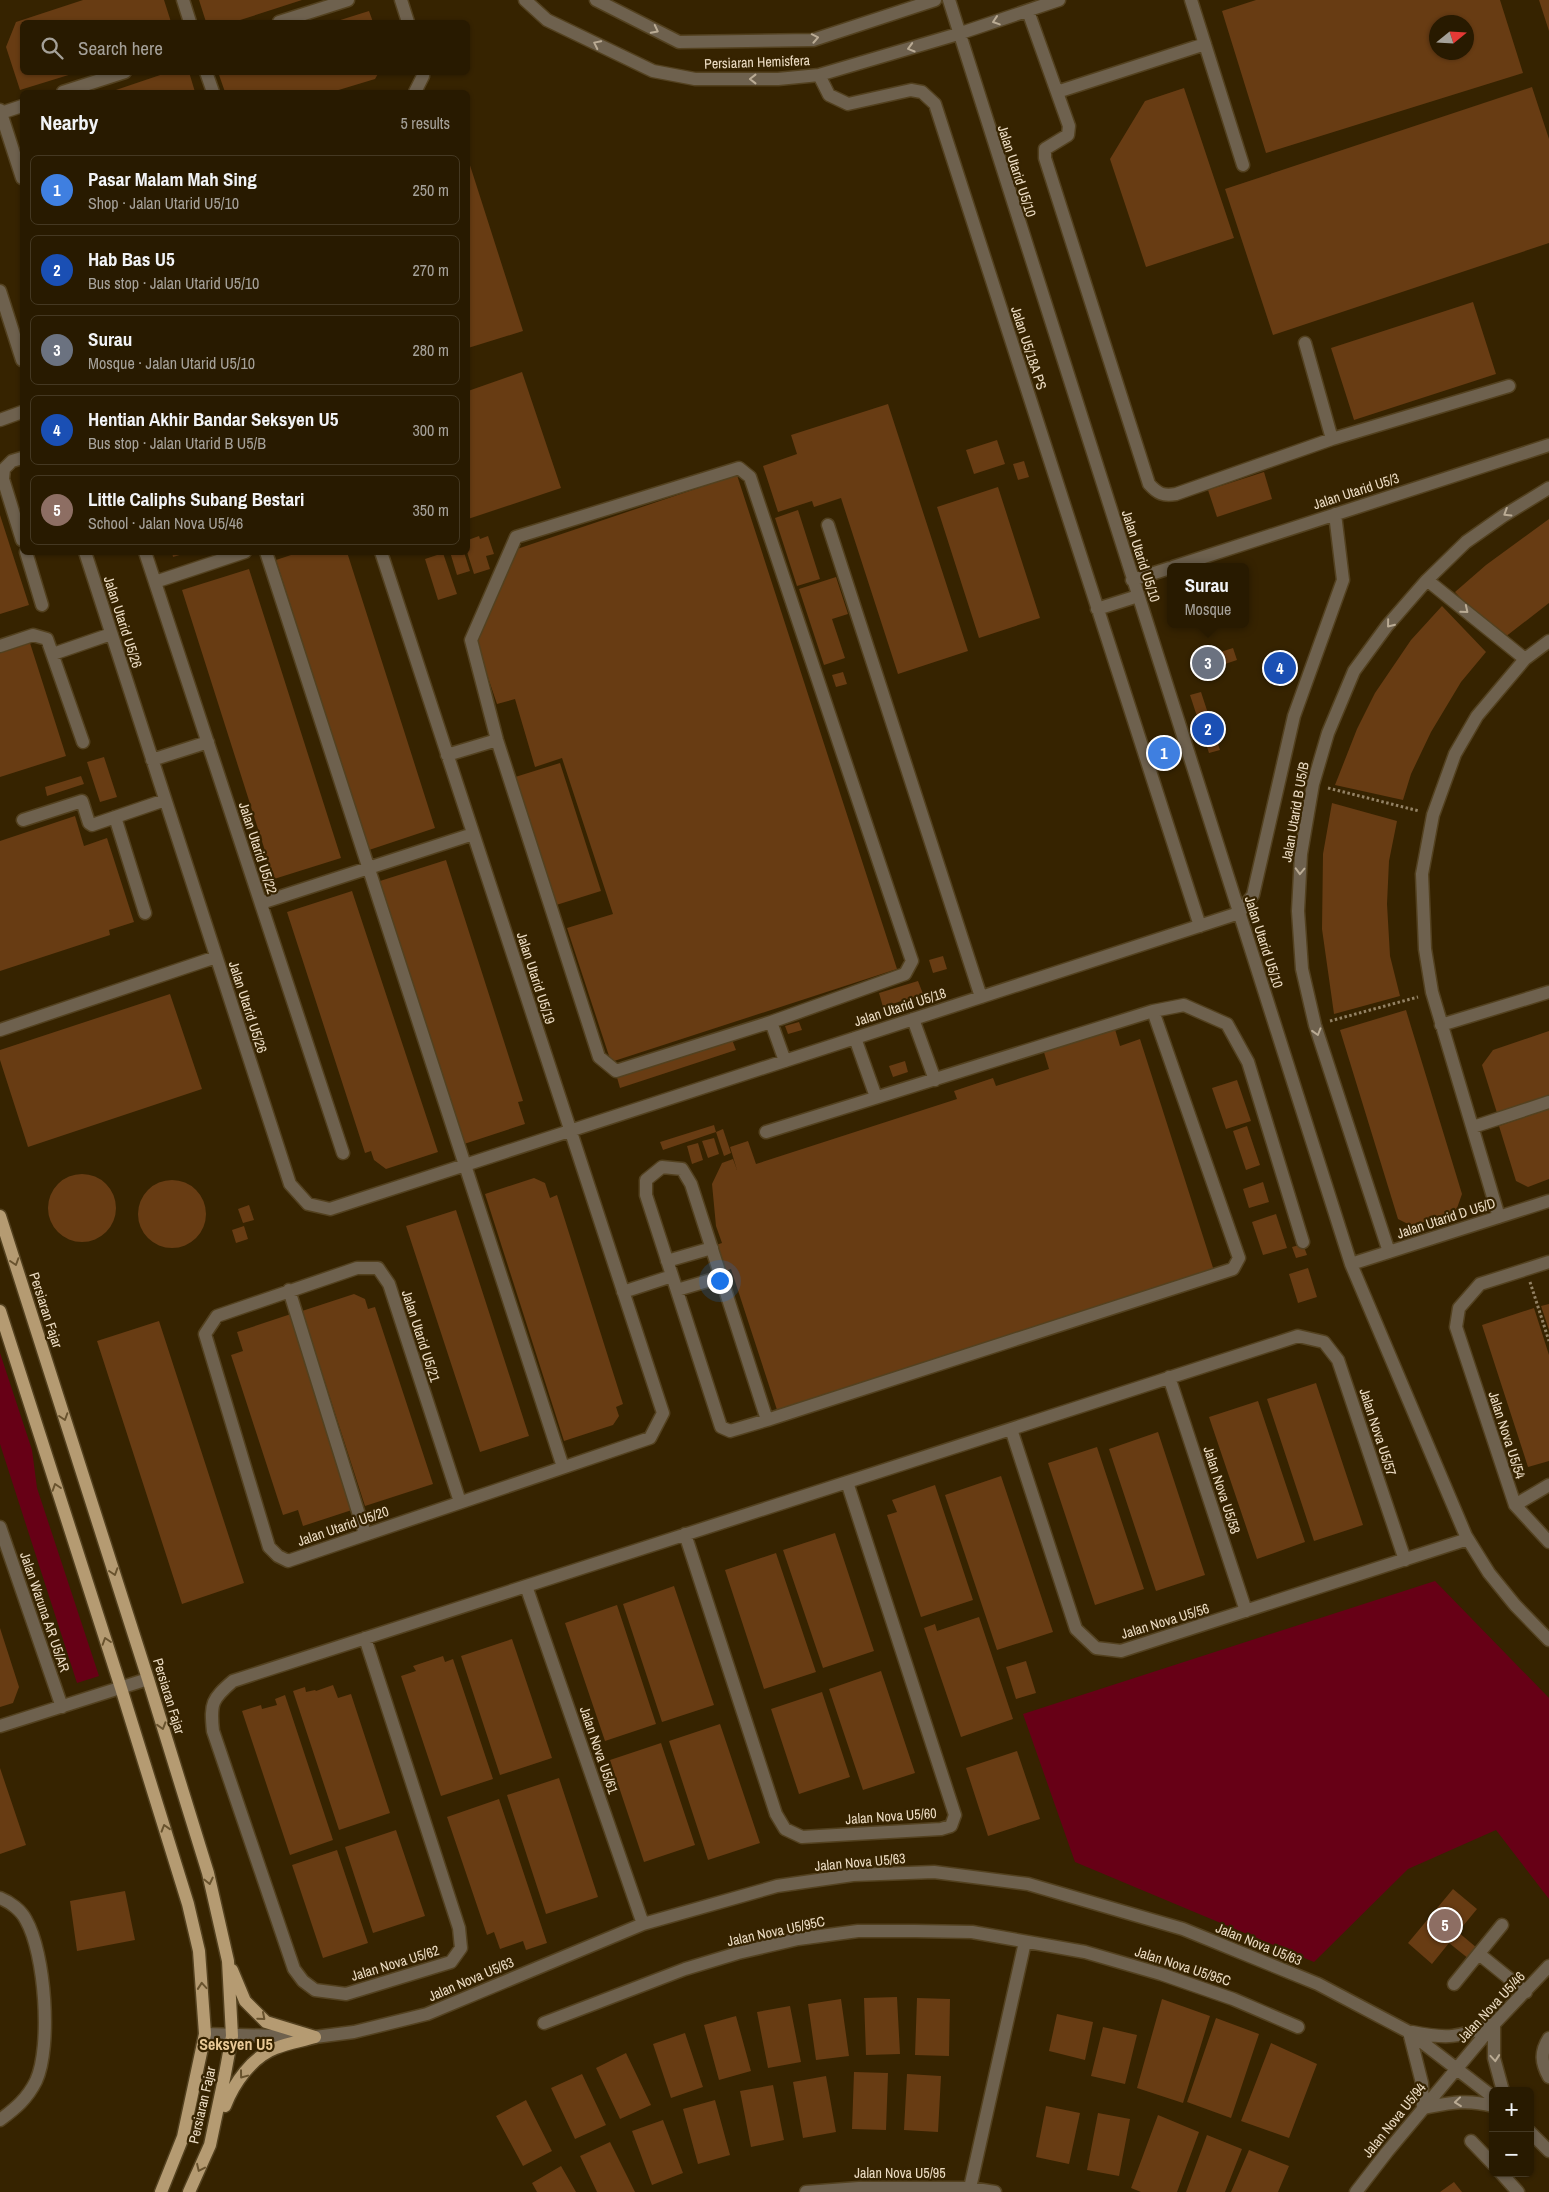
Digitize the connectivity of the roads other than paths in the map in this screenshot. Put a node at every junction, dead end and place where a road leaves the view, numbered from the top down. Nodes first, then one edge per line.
1 (183, 0) edge
2 (348, 0) edge
3 (401, 0) edge
4 (525, 0) edge
5 (596, 0) edge
6 (936, 0) edge
7 (948, 0) edge
8 (1059, 0) edge
9 (1191, 0) edge
10 (1028, 11) junction
11 (189, 20) edge
12 (285, 20) edge
13 (407, 20) edge
14 (958, 34) junction
15 (1205, 44) junction
16 (116, 75) edge
17 (207, 75) edge
18 (423, 75) edge
19 (819, 75) junction
20 (69, 90) edge
21 (212, 90) edge
22 (416, 90) edge
23 (1057, 92) junction
24 (20, 107) edge
25 (0, 112) edge
26 (1243, 165) dead end
27 (20, 172) edge
28 (0, 291) edge
29 (1305, 343) dead end
30 (20, 354) edge
31 (1509, 386) dead end
32 (20, 413) edge
33 (0, 420) edge
34 (1332, 439) junction
35 (1549, 445) edge
36 (20, 459) edge
37 (1549, 488) edge
38 (1335, 514) junction
39 (828, 525) dead end
40 (20, 534) edge
41 (27, 555) edge
42 (86, 555) edge
43 (147, 555) edge
44 (236, 555) edge
45 (267, 555) edge
46 (382, 555) edge
47 (1184, 563) edge
48 (1167, 569) edge
49 (1132, 580) junction
50 (1427, 580) junction
51 (155, 582) junction
52 (1138, 596) junction
53 (42, 605) dead end
54 (1097, 609) junction
55 (111, 634) junction
56 (1549, 641) edge
57 (0, 646) edge
58 (53, 654) junction
59 (1525, 659) junction
60 (497, 740) junction
61 (83, 742) dead end
62 (208, 742) junction
63 (447, 755) junction
64 (152, 760) junction
65 (165, 800) junction
66 (115, 817) junction
67 (23, 820) dead end
68 (473, 834) junction
69 (368, 868) junction
70 (261, 903) junction
71 (145, 912) dead end
72 (1239, 913) junction
73 (1200, 926) junction
74 (216, 957) junction
75 (1549, 992) edge
76 (981, 996) junction
77 (1153, 1011) junction
78 (913, 1019) junction
79 (770, 1022) junction
80 (1441, 1025) junction
81 (0, 1030) edge
82 (856, 1038) junction
83 (785, 1061) junction
84 (935, 1080) junction
85 (876, 1098) junction
86 (1549, 1102) edge
87 (1473, 1127) junction
88 (570, 1131) junction
89 (766, 1132) dead end
90 (342, 1153) dead end
91 (466, 1164) junction
92 (1549, 1201) edge
93 (0, 1216) edge
94 (1499, 1217) junction
95 (1303, 1242) dead end
96 (712, 1248) junction
97 (1389, 1252) junction
98 (667, 1261) junction
99 (1549, 1262) edge
100 (1352, 1264) junction
101 (672, 1276) junction
102 (721, 1277) junction
103 (289, 1290) junction
104 (677, 1290) junction
105 (623, 1292) junction
106 (0, 1311) edge
107 (1169, 1377) junction
108 (663, 1413) joint
109 (767, 1420) junction
110 (1011, 1429) junction
111 (563, 1468) junction
112 (847, 1482) junction
113 (1549, 1485) edge
114 (460, 1502) junction
115 (1515, 1505) junction
116 (0, 1527) edge
117 (365, 1534) junction
118 (685, 1534) junction
119 (1468, 1539) junction
120 (1549, 1542) edge
121 (1404, 1560) junction
122 (526, 1586) junction
123 (1246, 1611) junction
124 (365, 1638) junction
125 (1549, 1640) edge
126 (148, 1679) junction
127 (121, 1688) junction
128 (62, 1707) junction
129 (0, 1726) edge
130 (0, 1898) edge
131 (643, 1924) junction
132 (1502, 1925) dead end
133 (1025, 1942) junction
134 (1479, 1954) junction
135 (228, 1961) junction
136 (1549, 1966) edge
137 (1454, 1984) dead end
138 (1526, 1992) junction
139 (544, 2023) dead end
140 (1494, 2024) junction
141 (1298, 2026) dead end
142 (1409, 2032) junction
143 (205, 2034) junction
144 (232, 2036) junction
145 (315, 2037) junction
146 (1549, 2038) edge
147 (1456, 2068) junction
148 (1549, 2078) edge
149 (1502, 2087) edge
150 (1489, 2094) edge
151 (1489, 2105) edge
152 (1423, 2108) junction
153 (0, 2120) edge
154 (1534, 2136) edge
155 (1471, 2141) dead end
156 (210, 2144) junction
157 (1549, 2151) edge
158 (1489, 2160) edge
159 (1505, 2177) edge
160 (970, 2188) junction
161 (161, 2192) edge
162 (189, 2192) edge
163 (806, 2192) edge
164 (995, 2192) edge
165 (1356, 2192) edge
166 (1518, 2192) edge

1 - 11 street
2 - 12 street
3 - 13 street
19 -> 4 street, Persiaran Hemisfera
5 -> 6 street, Persiaran Hemisfera
7 - 14 street, Jalan Utarid U5/10
8 - 10 street, Persiaran Hemisfera
9 - 15 street
10 -> 14 street, Persiaran Hemisfera
10 - 23 street
14 -> 19 street, Persiaran Hemisfera
14 - 49 street, Jalan Utarid U5/10
15 - 23 street
15 - 26 street
16 - 20 street
17 - 21 street
18 - 22 street
19 - 54 street, Jalan U5/18A PS
23 - 34 street
24 - 25 street
25 - 27 street
28 - 30 street
29 - 34 street
31 - 34 street
32 - 33 street
35 - 38 street, Jalan Utarid U5/3
36 - 40 street
37 -> 50 street, Jalan Utarid B U5/B
38 - 47 street, Jalan Utarid U5/3
38 - 72 street
39 - 76 street
41 - 53 street
42 - 55 street, Jalan Utarid U5/26
43 - 51 street, Jalan Utarid U5/22
44 - 51 street
45 - 69 street
46 - 63 street, Jalan Utarid U5/19
48 - 49 street, Jalan Utarid U5/3
49 - 52 street, Jalan Utarid U5/10
50 -> 59 street
50 -> 97 street, Jalan Utarid B U5/B
51 - 62 street, Jalan Utarid U5/22
52 - 54 street
52 - 72 street, Jalan Utarid U5/10
54 - 73 street, Jalan U5/18A PS
55 - 58 street
55 - 64 street, Jalan Utarid U5/26
56 - 59 street
57 - 58 street
58 - 61 street
59 - 80 street
60 - 63 street
60 - 79 street
60 - 79 street
62 - 64 street
62 - 70 street, Jalan Utarid U5/22
63 - 68 street, Jalan Utarid U5/19
64 - 65 street, Jalan Utarid U5/26
65 - 66 street
65 - 74 street, Jalan Utarid U5/26
66 - 67 street
66 - 71 street
68 - 69 street
68 - 88 street, Jalan Utarid U5/19
69 - 70 street
69 - 91 street
70 - 90 street, Jalan Utarid U5/22
72 - 73 street, Jalan Utarid U5/18
72 - 100 street, Jalan Utarid U5/10
73 - 76 street, Jalan Utarid U5/18
74 - 81 street
74 - 91 street, Jalan Utarid U5/26
75 - 80 street
76 - 78 street, Jalan Utarid U5/18
77 - 84 street
77 - 95 street
77 - 109 street
78 - 82 street, Jalan Utarid U5/18
78 - 84 street
79 - 83 street
80 - 87 street
82 - 83 street, Jalan Utarid U5/18
82 - 85 street
83 - 88 street, Jalan Utarid U5/18
84 - 85 street
85 - 89 street
86 - 87 street
87 - 94 street
88 - 91 street, Jalan Utarid U5/26
88 - 105 street, Jalan Utarid U5/19
91 - 111 street
92 - 94 street, Jalan Utarid D U5/D
93 -> 126 main road, Persiaran Fajar
94 - 97 street, Jalan Utarid D U5/D
96 - 98 street
96 - 98 street
96 - 102 street
97 - 100 street, Jalan Utarid D U5/D
98 - 101 street
99 - 115 street, Jalan Nova U5/54
100 - 119 street, Jalan Utarid U5/10
101 - 104 street
101 - 105 street
102 - 104 street
102 - 109 street
103 - 114 street, Jalan Utarid U5/21
103 - 117 street
103 - 117 street, Jalan Utarid U5/20
104 - 109 street
105 - 108 street, Jalan Utarid U5/19
127 -> 106 main road
107 - 110 street
107 - 121 street, Jalan Nova U5/57
107 - 123 street, Jalan Nova U5/58
108 - 111 street, Jalan Utarid U5/20
110 - 112 street
110 - 123 street, Jalan Nova U5/56
111 - 114 street, Jalan Utarid U5/20
112 - 118 street
112 - 118 street, Jalan Nova U5/60
113 - 115 street
114 - 117 street, Jalan Utarid U5/20
115 - 120 street, Jalan Nova U5/54
116 - 128 street, Jalan Waruna AR U5/AR
118 - 122 street
119 - 121 street, Jalan Nova U5/56
119 - 125 street, Jalan Utarid U5/10
121 - 123 street, Jalan Nova U5/56
122 - 124 street
122 - 131 street, Jalan Nova U5/61
124 - 124 street, Jalan Nova U5/62
126 - 127 street
126 -> 135 main road, Persiaran Fajar
127 - 128 street
143 -> 127 main road
128 - 129 street
130 - 153 street
131 - 142 street, Jalan Nova U5/63
131 - 145 street, Jalan Nova U5/63
132 - 134 street
133 - 139 street, Jalan Nova U5/95C
133 - 141 street, Jalan Nova U5/95C
133 - 160 street
134 - 137 street
134 - 138 street
135 - 144 main road, Persiaran Fajar
135 -> 145 main road
136 - 138 street, Jalan Nova U5/46
138 - 140 street, Jalan Nova U5/46
140 - 142 street
140 - 147 street, Jalan Nova U5/46
140 -> 149 street
142 - 147 street, Jalan Nova U5/63
142 - 152 street
143 - 144 street, Jalan Nova U5/63
143 - 161 main road
144 - 145 street, Jalan Nova U5/63
144 - 156 main road, Persiaran Fajar
145 -> 156 main road
146 - 148 street
147 - 150 street, Jalan Nova U5/63
147 - 152 street, Jalan Nova U5/94
151 -> 152 street
152 - 165 street, Jalan Nova U5/94
154 - 157 street
155 - 158 street
156 -> 162 main road, Persiaran Fajar
159 - 166 street
160 - 163 street, Jalan Nova U5/95
160 - 164 street, Jalan Nova U5/95

